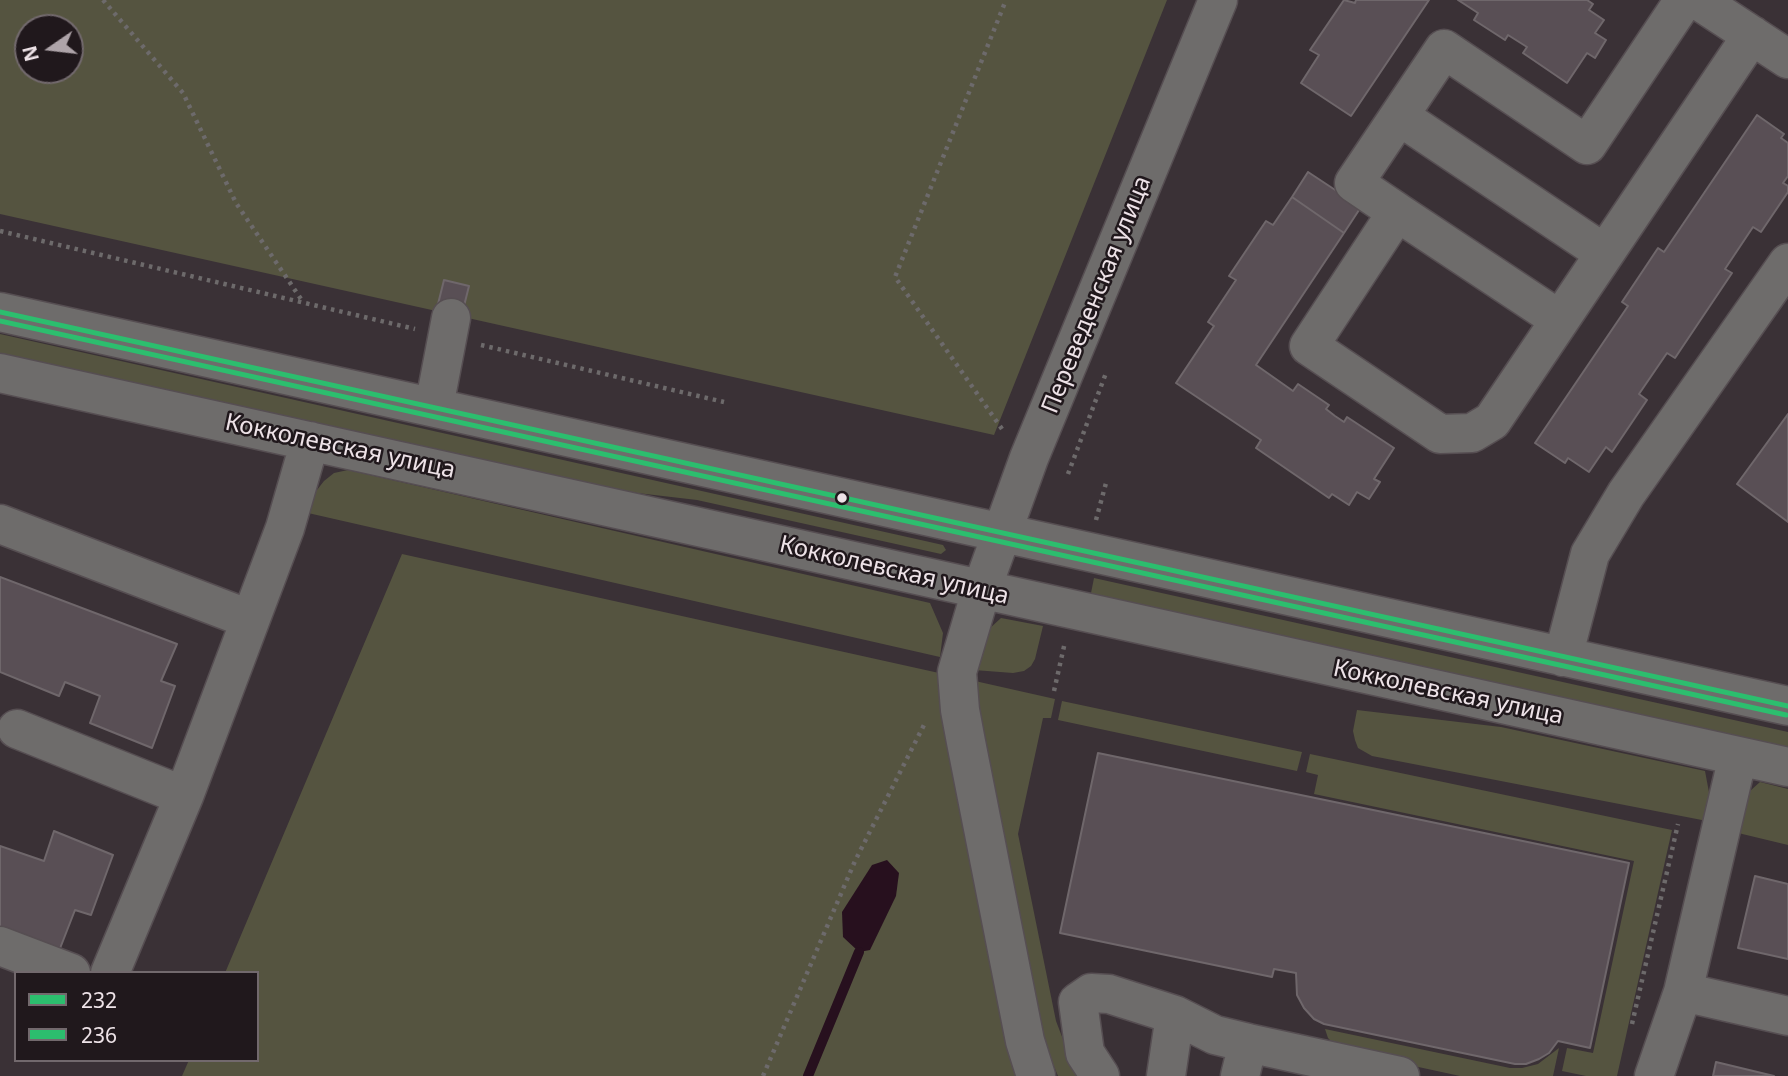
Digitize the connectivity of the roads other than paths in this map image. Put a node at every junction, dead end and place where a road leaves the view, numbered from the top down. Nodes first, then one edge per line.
1 (1218, 0) edge
2 (1684, 0) edge
3 (1698, 0) edge
4 (1752, 35) junction
5 (1788, 59) edge
6 (1399, 116) junction
7 (1398, 212) junction
8 (1604, 253) junction
9 (1788, 263) edge
10 (0, 312) edge
11 (1559, 320) junction
12 (449, 327) road end
13 (0, 373) edge
14 (434, 407) junction
15 (310, 441) junction
16 (0, 523) edge
17 (1002, 534) junction
18 (981, 591) junction
19 (249, 619) junction
20 (1563, 657) junction
21 (1788, 706) edge
22 (17, 729) dead end
23 (1738, 756) junction
24 (1788, 767) edge
25 (184, 796) junction
26 (0, 946) edge
27 (66, 971) edge
28 (111, 971) edge
29 (1683, 992) junction
30 (1175, 1015) junction
31 (1788, 1016) edge
32 (1244, 1059) edge
33 (1036, 1076) edge
34 (1100, 1076) edge
35 (1166, 1076) edge
36 (1400, 1076) edge
37 (1654, 1076) edge

1 - 17 street, Переведенская улица
2 - 6 street
3 - 4 street
4 - 5 street
4 - 8 street
6 - 7 street
6 - 8 street
7 - 11 street
7 - 11 street
8 - 11 street
9 - 20 street
10 - 14 street
12 - 14 street
13 - 15 street, Кокколевская улица
14 - 17 street
15 - 18 street, Кокколевская улица
15 - 19 street
16 - 19 street
17 - 18 street, Переведенская улица
17 - 20 street
18 - 23 street, Кокколевская улица
18 - 33 street, Переведенская улица
19 - 25 street
20 - 21 street
22 - 25 street
23 - 24 street, Кокколевская улица
23 - 29 street
25 - 28 street
26 - 27 street
29 - 31 street
29 - 37 street
30 - 32 street
30 - 34 street
30 - 35 street
32 - 36 street

